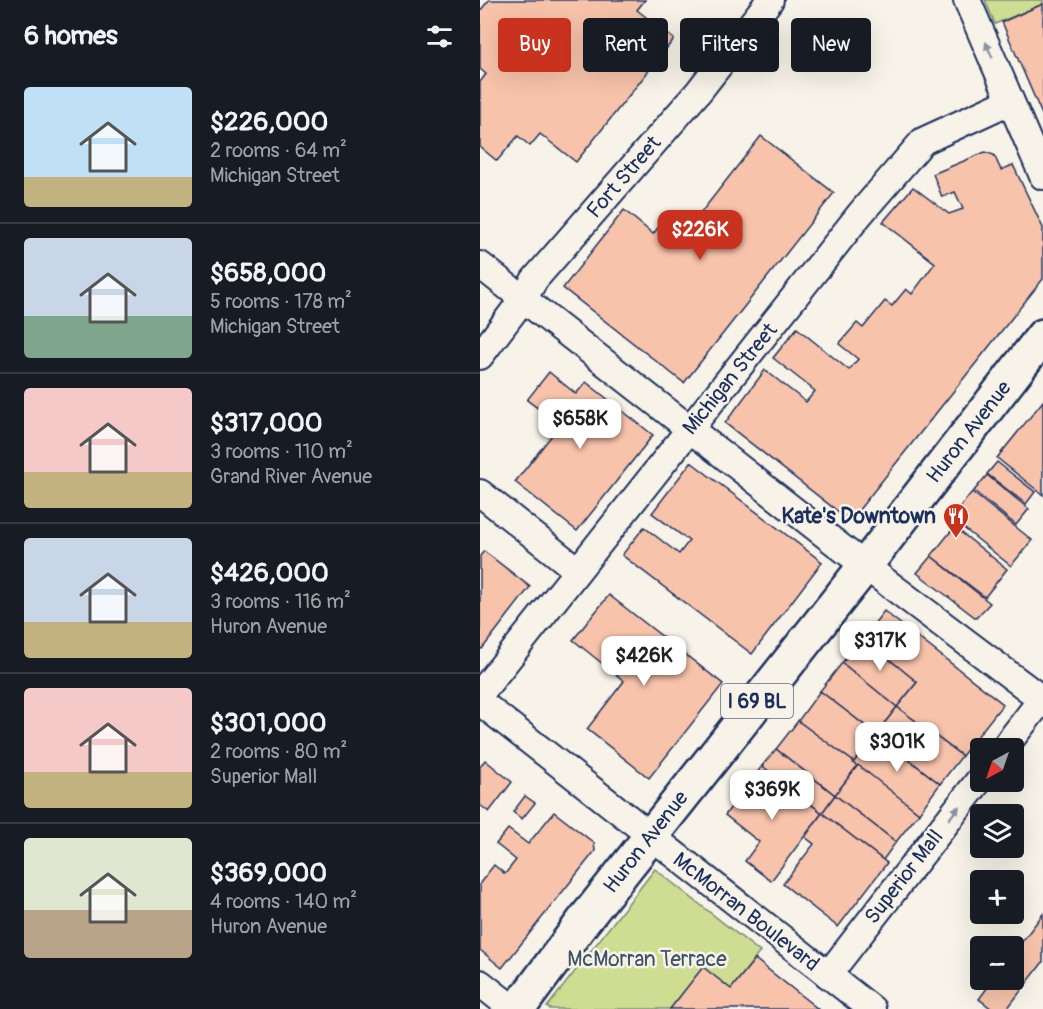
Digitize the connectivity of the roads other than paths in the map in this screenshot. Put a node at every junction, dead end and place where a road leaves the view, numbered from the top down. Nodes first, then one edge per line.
1 (770, 0) edge
2 (967, 0) edge
3 (1010, 101) junction
4 (1043, 176) edge
5 (480, 265) edge
6 (523, 299) junction
7 (1043, 336) edge
8 (480, 356) edge
9 (690, 429) junction
10 (480, 493) edge
11 (865, 566) junction
12 (577, 570) junction
13 (480, 694) edge
14 (1043, 700) edge
15 (480, 702) edge
16 (1012, 738) edge
17 (970, 792) edge
18 (650, 836) junction
19 (828, 975) junction
20 (480, 983) edge
21 (516, 1009) edge
22 (872, 1009) edge

1 - 6 street, Fort Street
3 -> 2 street
3 - 4 street
3 - 9 street, Michigan Street
5 - 6 street
6 - 8 street, Fort Street
6 - 9 street
7 - 11 main road, Huron Avenue / I 69 BL
9 - 11 street
9 - 12 street, Michigan Street
10 - 12 street
11 - 14 street
11 - 18 main road, Huron Avenue / I 69 BL
12 - 13 street, Michigan Street
14 - 16 street
15 - 18 street, McMorran Boulevard
19 -> 17 street, Superior Mall
18 - 19 street, McMorran Boulevard
18 - 21 main road, Huron Avenue / I 69 BL
19 - 22 street, McMorran Boulevard
20 - 21 street

